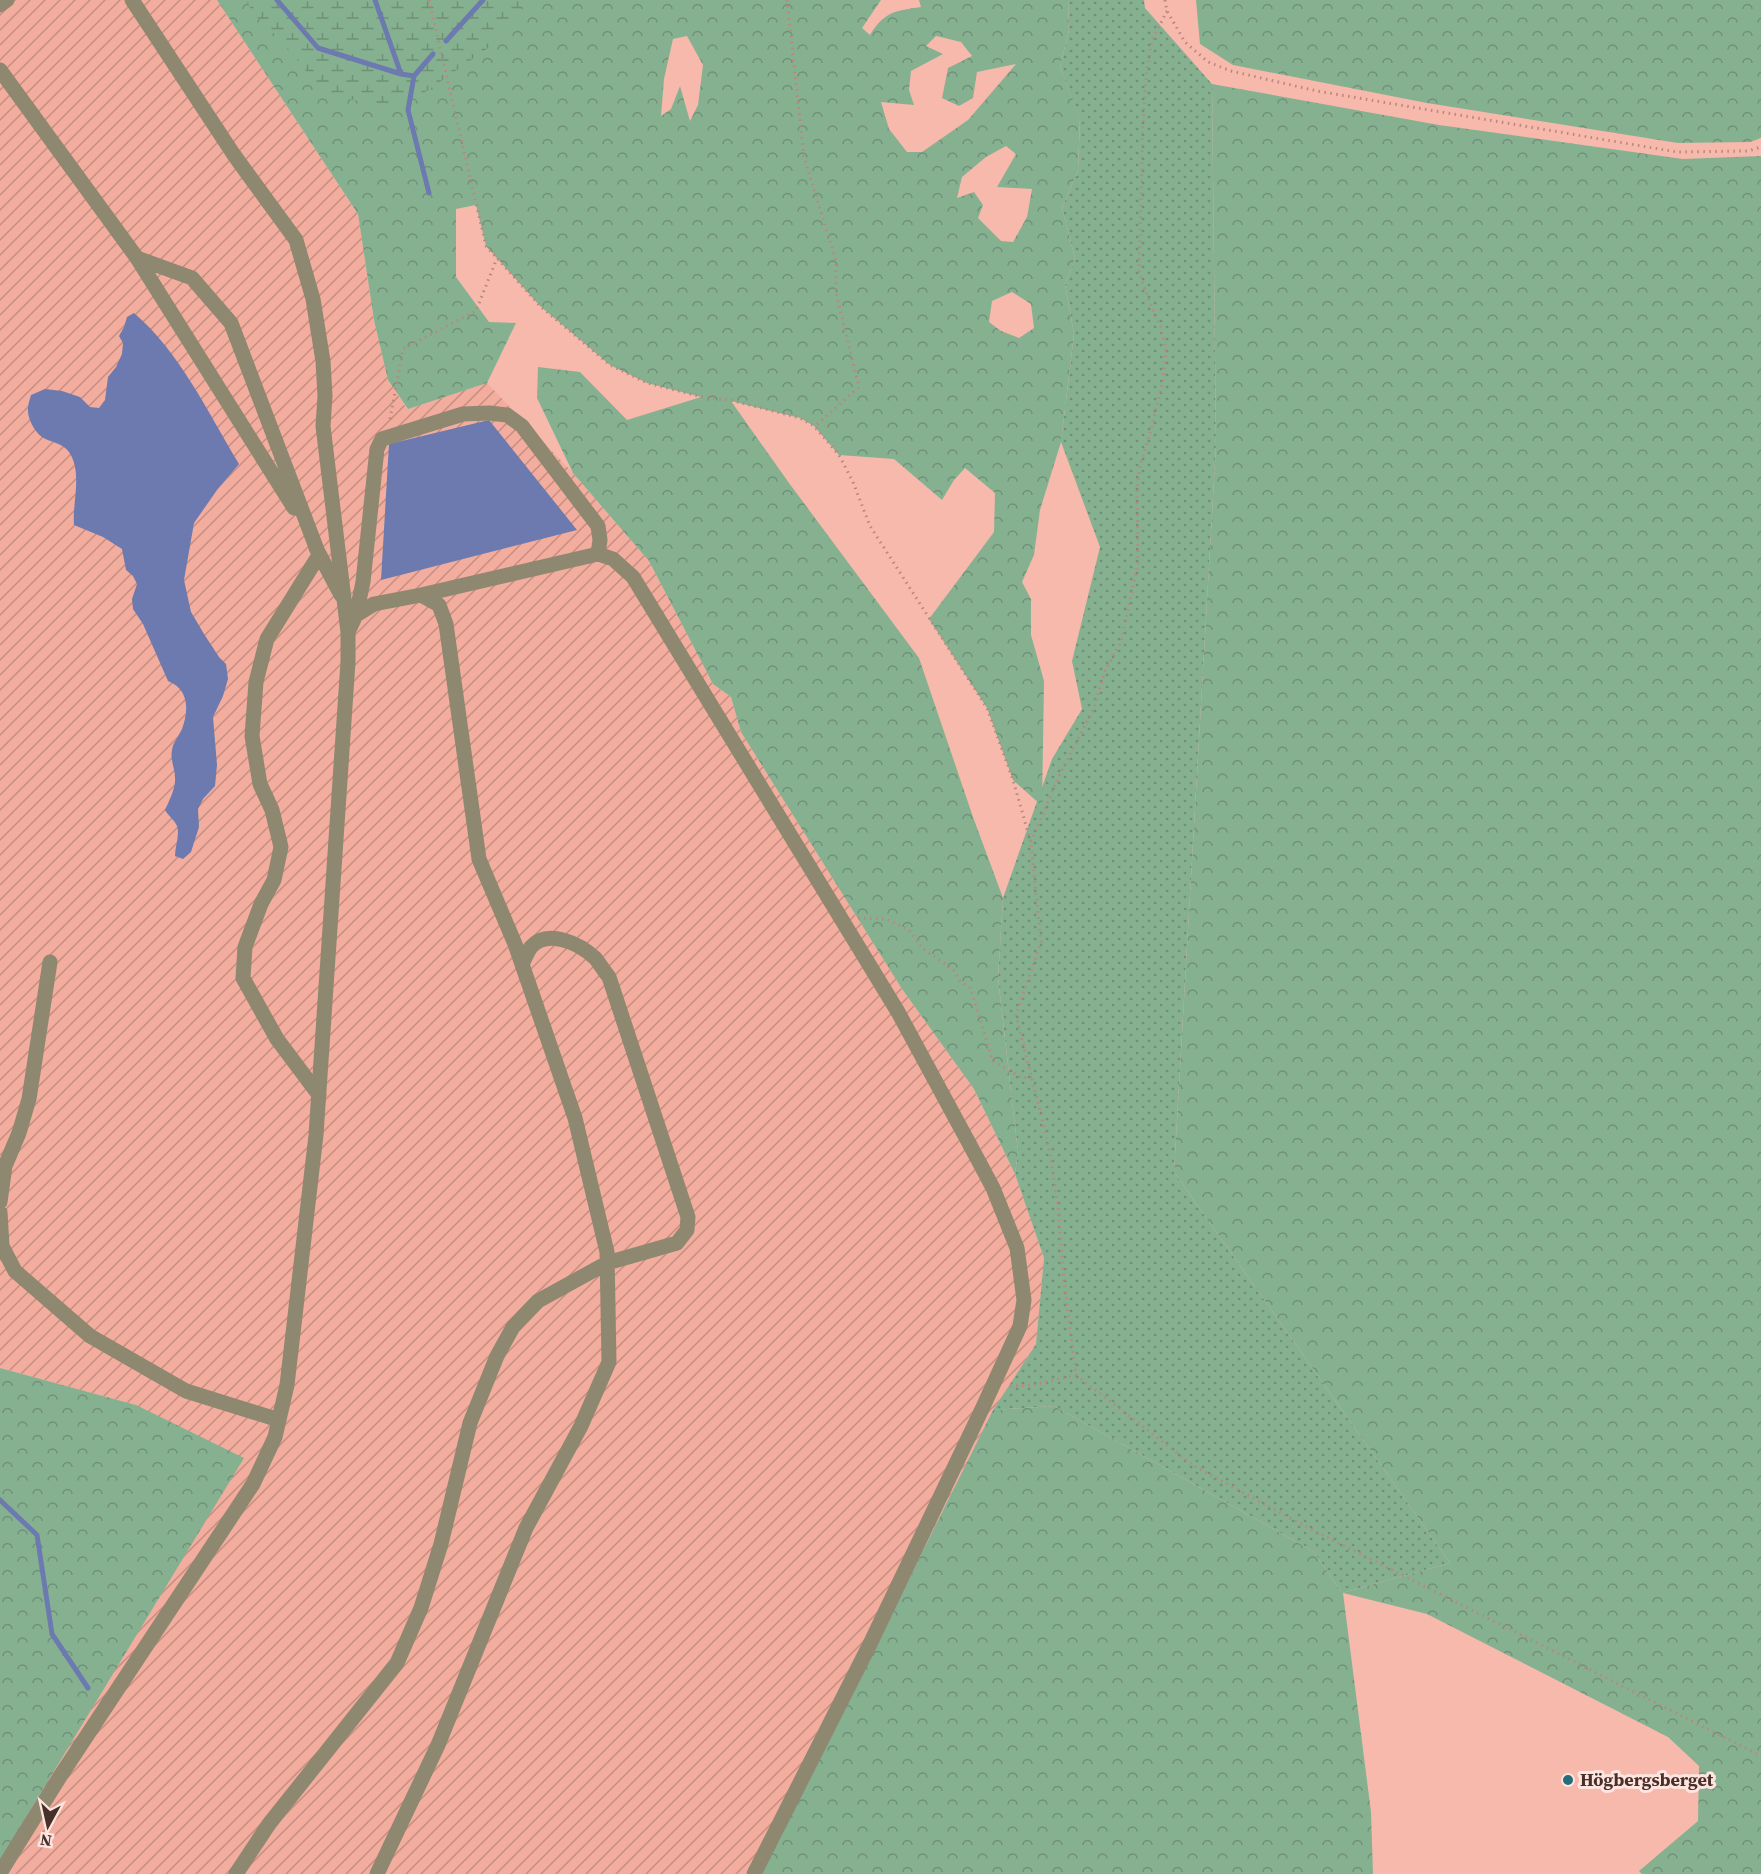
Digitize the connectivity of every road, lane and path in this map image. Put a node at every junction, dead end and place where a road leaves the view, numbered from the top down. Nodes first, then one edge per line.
1 (7, 0) edge
2 (132, 0) edge
3 (429, 0) edge
4 (787, 0) edge
5 (1165, 0) edge
6 (0, 5) edge
7 (1167, 11) junction
8 (0, 70) edge
9 (1761, 147) edge
10 (137, 258) junction
11 (497, 258) junction
12 (814, 426) junction
13 (387, 437) junction
14 (598, 554) junction
15 (319, 555) junction
16 (421, 595) junction
17 (345, 603) junction
18 (356, 615) junction
19 (348, 632) junction
20 (1030, 843) junction
21 (840, 917) junction
22 (50, 962) dead end
23 (522, 964) junction
24 (1032, 1077) junction
25 (319, 1095) junction
26 (0, 1202) edge
27 (0, 1212) edge
28 (608, 1263) junction
29 (1076, 1375) junction
30 (992, 1387) junction
31 (279, 1420) junction
32 (1761, 1756) edge
33 (0, 1873) edge
34 (236, 1874) edge
35 (377, 1874) edge
36 (754, 1874) edge

1 - 6 lane
2 - 17 lane
3 - 11 path
4 - 12 path
5 - 7 path
7 - 9 path
7 - 20 path
8 - 10 lane
10 - 15 lane
10 - 15 lane
11 - 12 path
11 - 13 path
12 - 20 path
13 - 14 lane
13 - 18 lane
14 - 16 lane
14 - 21 lane
15 - 17 lane
15 - 25 lane
16 - 18 lane
16 - 23 lane
17 - 19 lane
18 - 19 lane
19 - 25 lane
20 - 24 path
21 - 24 path
21 - 30 lane
22 - 26 lane
23 - 28 lane
23 - 28 lane
24 - 29 path
25 - 31 lane
27 - 31 lane
28 - 34 lane
28 - 35 lane
29 - 30 path
29 - 32 path
30 - 36 lane
31 - 33 lane

